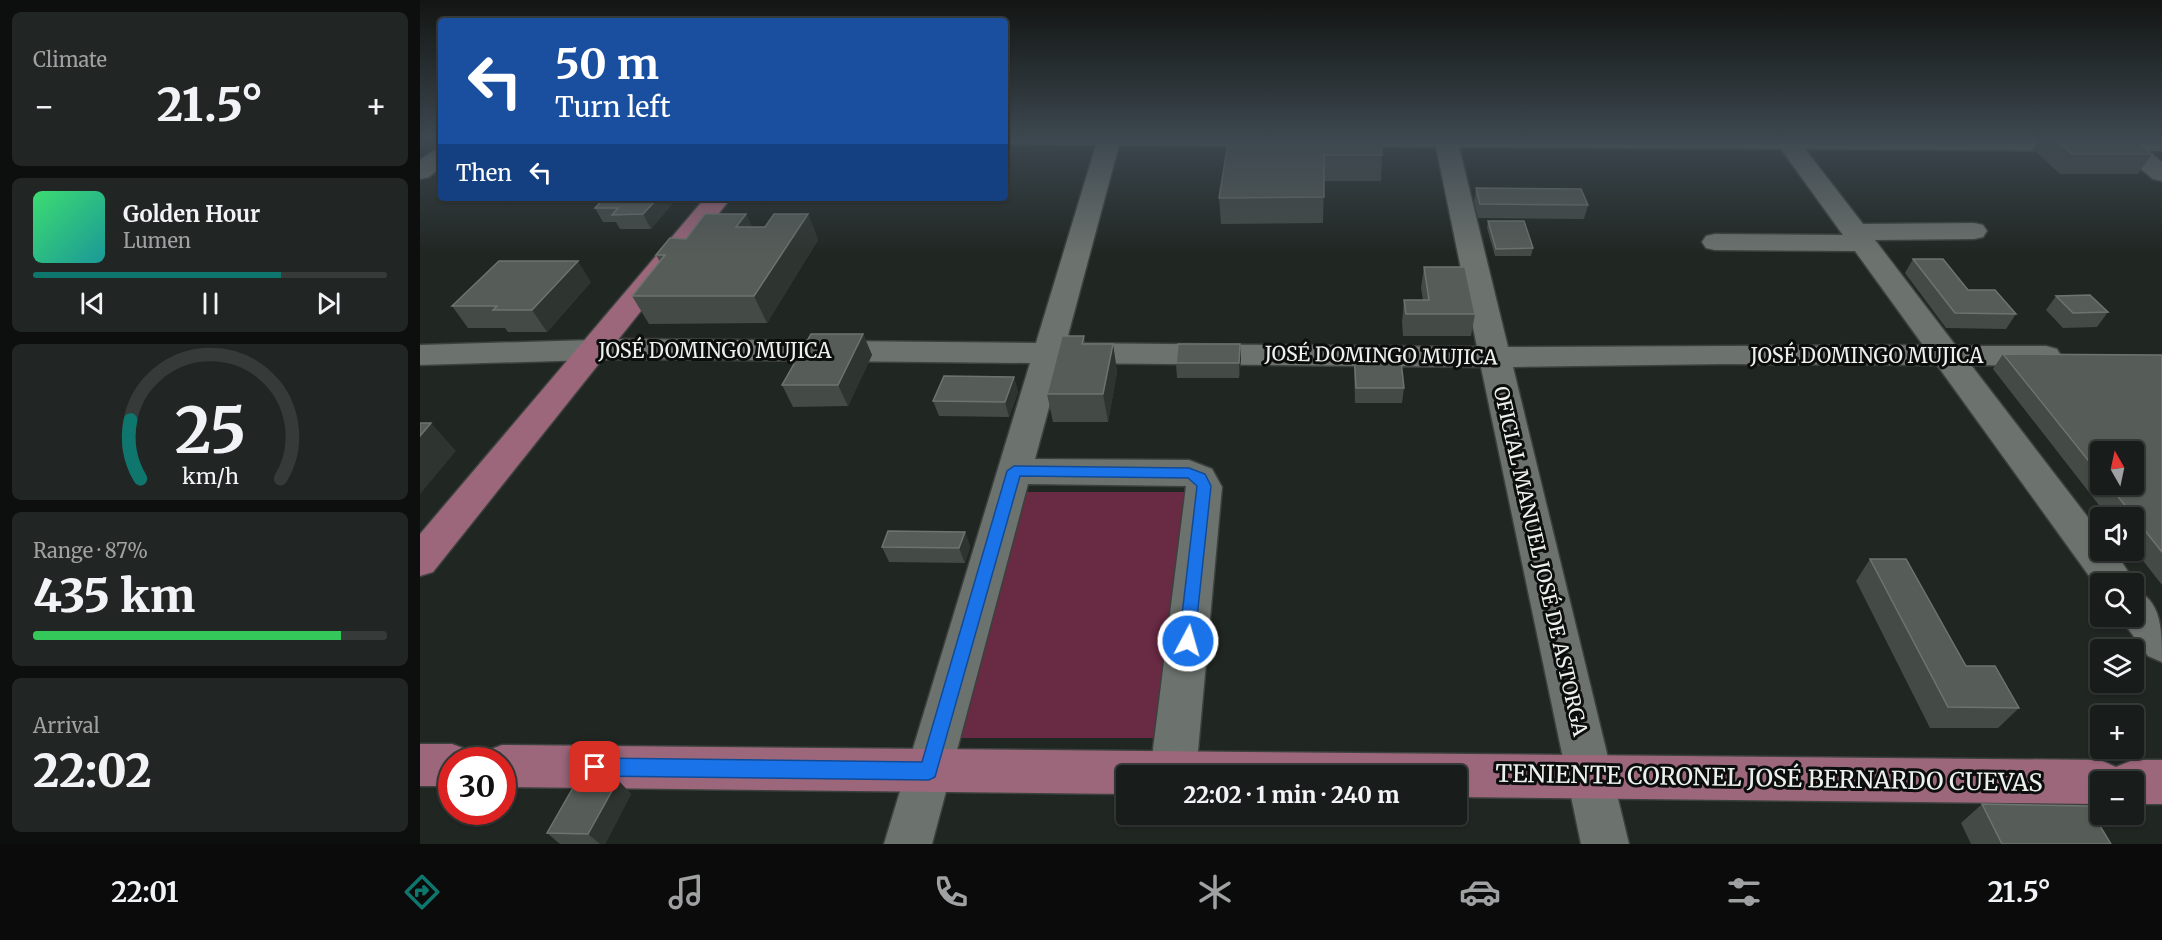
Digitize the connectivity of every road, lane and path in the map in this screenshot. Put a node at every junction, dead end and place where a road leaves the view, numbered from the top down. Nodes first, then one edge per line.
1 (1098, 176) edge
2 (1455, 176) edge
3 (1814, 176) edge
4 (716, 201) edge
5 (1974, 231) dead end
6 (1859, 237) junction
7 (1715, 242) dead end
8 (595, 350) junction
9 (1048, 353) junction
10 (420, 355) edge
11 (1947, 355) junction
12 (2071, 356) edge
13 (1495, 357) junction
14 (1014, 471) junction
15 (420, 561) edge
16 (2109, 573) edge
17 (2144, 620) edge
18 (2162, 644) edge
19 (420, 765) edge
20 (438, 765) edge
21 (1174, 765) edge
22 (516, 766) edge
23 (929, 771) junction
24 (1116, 773) edge
25 (1467, 777) edge
26 (1590, 778) junction
27 (2090, 782) edge
28 (2144, 782) edge
29 (2162, 782) edge
30 (908, 844) edge
31 (1605, 844) edge

1 - 9 street
2 - 13 street, OFICIAL MANUEL JOSÉ DE ASTORGA
3 - 6 street
4 - 8 main road
5 - 6 street
6 - 7 street
6 - 11 street
8 - 9 street, JOSÉ DOMINGO MUJICA
8 - 10 street, JOSÉ DOMINGO MUJICA
8 - 15 main road
9 - 13 street, JOSÉ DOMINGO MUJICA
9 - 14 street
11 - 12 street, JOSÉ DOMINGO MUJICA
11 - 13 street, JOSÉ DOMINGO MUJICA
11 - 16 street
13 - 26 street, OFICIAL MANUEL JOSÉ DE ASTORGA
14 - 21 street
14 - 23 street
17 - 18 street
19 - 20 main road
22 - 23 main road, TENIENTE CORONEL JOSÉ BERNARDO CUEVAS
23 - 24 main road, TENIENTE CORONEL JOSÉ BERNARDO CUEVAS
23 - 30 street
25 - 26 main road, TENIENTE CORONEL JOSÉ BERNARDO CUEVAS
26 - 27 main road, TENIENTE CORONEL JOSÉ BERNARDO CUEVAS
26 - 31 street, OFICIAL MANUEL JOSÉ DE ASTORGA
28 - 29 main road

